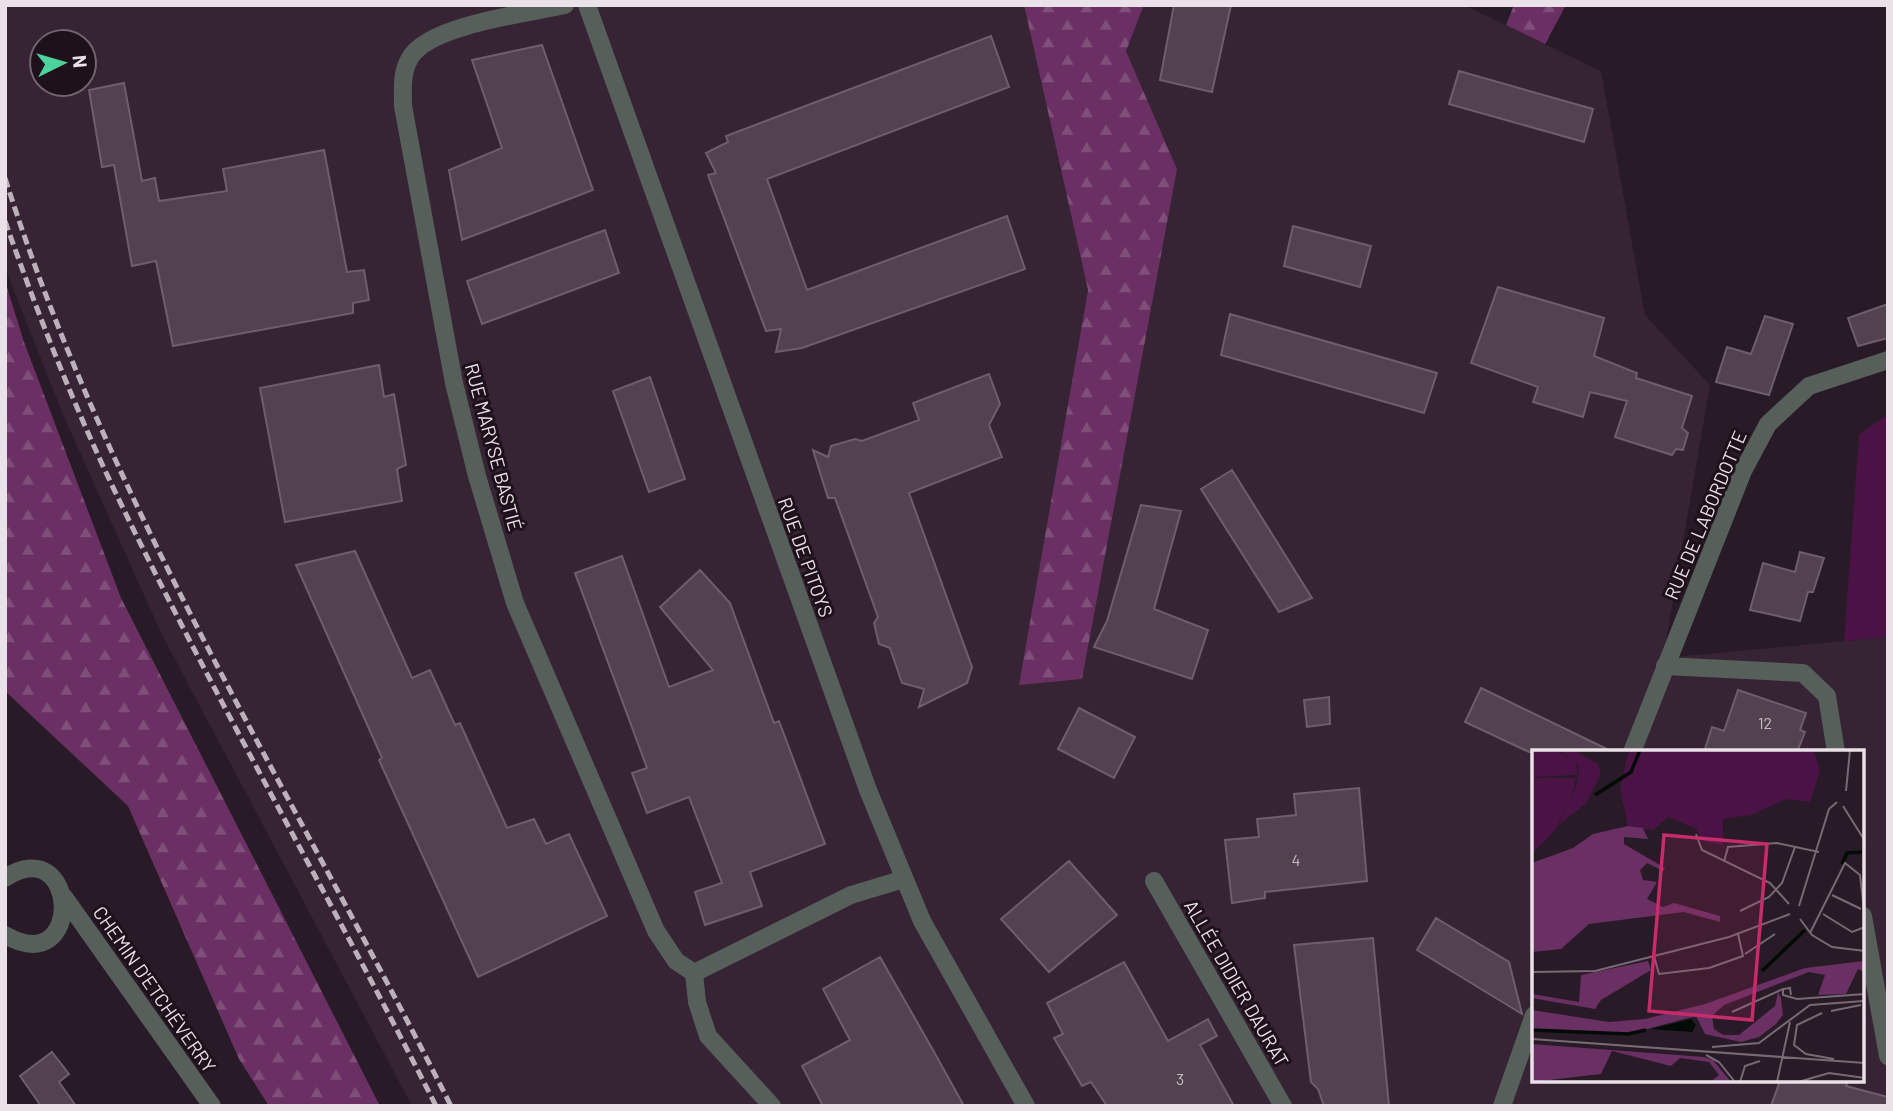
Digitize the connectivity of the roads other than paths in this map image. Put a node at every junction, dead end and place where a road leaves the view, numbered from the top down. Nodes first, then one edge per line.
1 (565, 5) edge
2 (587, 5) edge
3 (1888, 360) edge
4 (1665, 666) junction
5 (1633, 750) edge
6 (1836, 750) edge
7 (5, 878) edge
8 (904, 879) junction
9 (1154, 881) dead end
10 (64, 897) junction
11 (1865, 927) edge
12 (5, 935) edge
13 (694, 973) junction
14 (1532, 1020) edge
15 (1888, 1056) edge
16 (212, 1106) edge
17 (772, 1106) edge
18 (1026, 1106) edge
19 (1283, 1106) edge
20 (1502, 1106) edge

1 - 13 street, RUE MARYSE BASTIÉ
2 - 8 street, RUE DE PITOYS
3 - 4 street, RUE DE LABORDOTTE
4 - 5 street, RUE DE LABORDOTTE
4 - 6 street
7 - 10 street, CHEMIN D'ETCHÉVERRY
8 - 13 street
8 - 18 street, RUE DE PITOYS
9 - 19 street, ALLÉE DIDIER DAURAT
10 - 12 street, CHEMIN D'ETCHÉVERRY
10 - 16 street, CHEMIN D'ETCHÉVERRY
11 - 15 street
13 - 17 street
14 - 20 street

